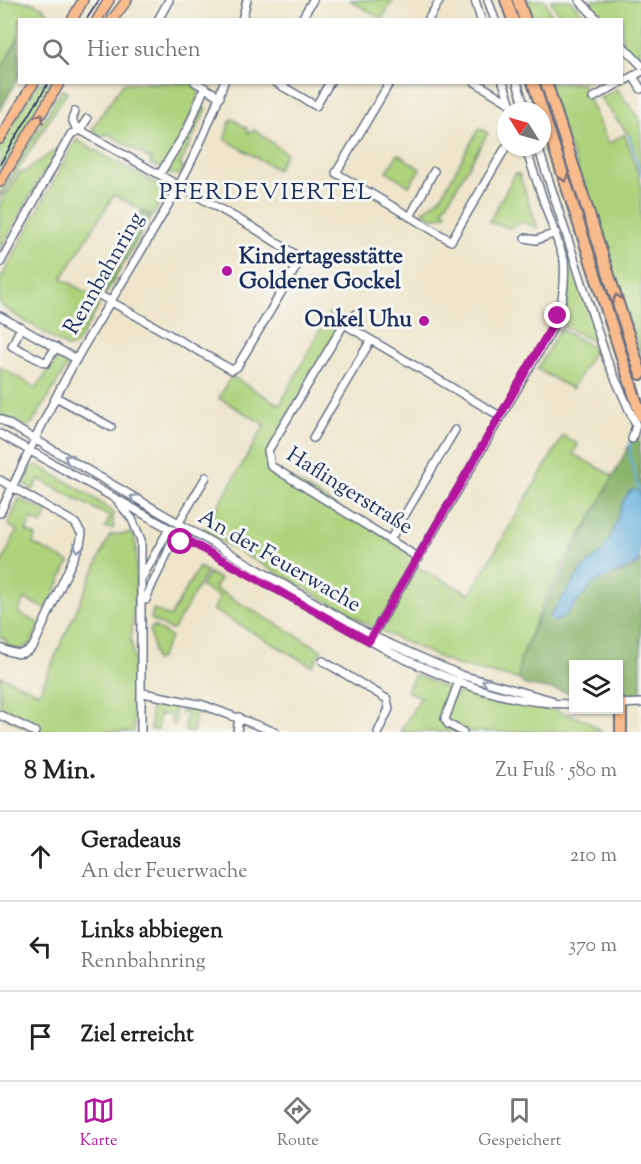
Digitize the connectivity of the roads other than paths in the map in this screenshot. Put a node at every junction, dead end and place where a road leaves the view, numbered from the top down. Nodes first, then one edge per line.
1 (83, 0) edge
2 (109, 0) edge
3 (127, 0) edge
4 (169, 0) edge
5 (247, 0) edge
6 (313, 0) edge
7 (440, 0) edge
8 (475, 0) edge
9 (488, 0) edge
10 (506, 0) edge
11 (518, 0) edge
12 (579, 0) edge
13 (73, 18) edge
14 (98, 18) edge
15 (114, 18) edge
16 (158, 18) edge
17 (242, 18) edge
18 (302, 18) edge
19 (429, 18) edge
20 (480, 18) edge
21 (494, 18) edge
22 (512, 18) edge
23 (524, 18) edge
24 (596, 18) edge
25 (623, 47) edge
26 (641, 65) edge
27 (641, 72) edge
28 (633, 76) junction
29 (623, 81) edge
30 (33, 84) edge
31 (59, 84) edge
32 (198, 84) edge
33 (223, 84) edge
34 (278, 84) edge
35 (329, 84) edge
36 (389, 84) edge
37 (478, 84) edge
38 (504, 84) edge
39 (517, 84) edge
40 (534, 84) edge
41 (547, 84) edge
42 (618, 84) edge
43 (204, 89) junction
44 (641, 89) edge
45 (220, 97) junction
46 (593, 98) dead end
47 (503, 102) edge
48 (510, 102) edge
49 (523, 102) edge
50 (75, 112) dead end
51 (87, 119) dead end
52 (79, 130) junction
53 (0, 139) edge
54 (501, 156) edge
55 (528, 156) edge
56 (541, 156) edge
57 (434, 171) dead end
58 (160, 174) junction
59 (0, 182) edge
60 (178, 185) junction
61 (410, 217) junction
62 (556, 233) junction
63 (525, 238) dead end
64 (574, 257) junction
65 (564, 260) junction
66 (0, 263) edge
67 (94, 292) dead end
68 (110, 301) junction
69 (356, 314) dead end
70 (0, 316) edge
71 (21, 327) junction
72 (348, 327) junction
73 (371, 340) junction
74 (56, 347) junction
75 (76, 359) junction
76 (641, 374) edge
77 (56, 397) junction
78 (500, 416) junction
79 (641, 416) edge
80 (0, 419) edge
81 (111, 427) dead end
82 (455, 430) dead end
83 (0, 434) edge
84 (34, 438) junction
85 (313, 438) dead end
86 (632, 439) dead end
87 (29, 450) junction
88 (206, 477) dead end
89 (0, 480) edge
90 (13, 487) junction
91 (115, 499) junction
92 (0, 513) edge
93 (173, 528) junction
94 (187, 540) junction
95 (390, 540) junction
96 (168, 549) junction
97 (419, 558) junction
98 (143, 576) junction
99 (143, 614) junction
100 (370, 639) junction
101 (0, 648) edge
102 (323, 662) dead end
103 (461, 675) junction
104 (458, 684) junction
105 (142, 693) junction
106 (641, 703) edge
107 (565, 704) junction
108 (569, 704) edge
109 (623, 704) edge
110 (205, 706) junction
111 (620, 714) edge
112 (0, 715) edge
113 (204, 715) dead end
114 (239, 717) junction
115 (35, 732) edge
116 (141, 732) edge
117 (237, 732) edge
118 (275, 732) edge
119 (378, 732) edge
120 (463, 732) edge
121 (621, 732) edge

1 - 13 main road
2 - 14 main road
3 - 15 main road
4 - 16 street
5 - 17 street
6 - 18 street
7 - 19 street
8 - 20 street
9 - 21 street
10 - 22 highway
11 - 23 highway
12 - 24 street
25 - 26 street
27 - 28 street
28 - 29 street
28 - 44 street
30 - 53 main road
59 -> 31 main road
32 - 43 street
33 - 45 street, Rennbahnring
34 - 35 street
36 - 61 street
37 - 47 street
38 - 48 street
39 - 49 street
40 -> 79 highway
76 -> 41 highway
42 - 46 street
43 - 45 street
43 - 58 street
45 - 60 street, Rennbahnring
50 - 52 street
51 - 52 street
52 - 58 street
52 - 66 street
54 - 61 street
55 - 62 street
56 - 64 street
57 - 61 street
58 - 60 street
60 - 68 street, Rennbahnring
60 - 68 street
62 - 63 street
62 - 65 street
64 - 65 street
64 - 86 street
65 - 78 street
67 - 68 street
68 - 75 street, Rennbahnring
69 - 72 street, Haflingerstraße
70 - 71 street
71 - 74 street
71 - 74 street
72 - 73 street
72 - 95 street, Haflingerstraße
73 - 78 street
73 - 85 street, Haflingerstraße
74 - 75 street
75 - 77 street, Rennbahnring
77 - 81 street
77 - 84 street, Rennbahnring
78 - 97 street
80 - 84 street, An der Feuerwache
82 - 95 street
83 - 87 street, An der Feuerwache
84 - 87 street, Rennbahnring
93 -> 84 street, An der Feuerwache
87 - 90 street, Rennbahnring
87 - 91 street, An der Feuerwache
88 - 93 street
89 - 90 street
90 - 92 street, Rennbahnring
90 -> 101 street
91 - 93 street, An der Feuerwache
91 - 98 street
93 - 94 street, An der Feuerwache
93 - 96 street
93 - 98 street
93 - 100 street, An der Feuerwache
94 - 96 street, An der Feuerwache
94 - 100 street, An der Feuerwache
95 - 97 street, Haflingerstraße
96 - 99 street
97 - 100 street
98 - 99 street
99 - 105 street
100 - 103 street, An der Feuerwache
100 - 104 street, An der Feuerwache
102 - 119 street
103 - 104 street
107 -> 103 street, An der Feuerwache
104 - 107 street, An der Feuerwache
104 - 120 street
105 - 110 street
105 - 116 street
106 - 109 street
107 - 108 street, An der Feuerwache
110 - 113 street
110 - 114 street
111 - 121 highway
112 - 115 street
114 - 117 street
114 - 118 street

